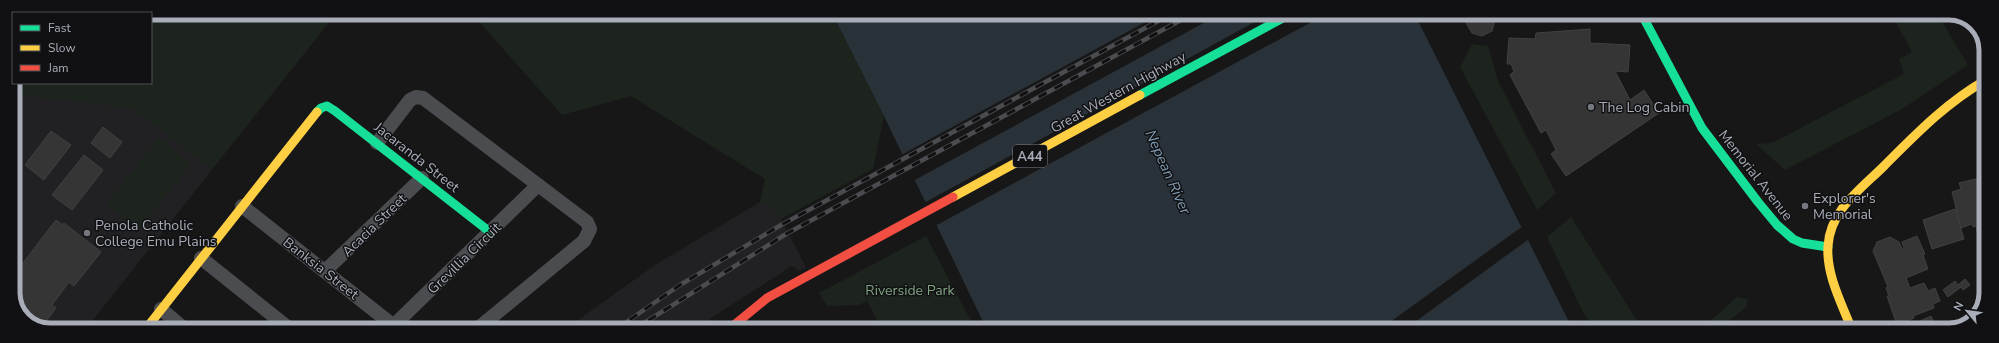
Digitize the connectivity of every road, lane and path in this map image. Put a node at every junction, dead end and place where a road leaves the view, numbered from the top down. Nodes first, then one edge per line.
1 (1279, 20) edge
2 (1645, 20) edge
3 (1979, 84) edge
4 (377, 143) junction
5 (422, 178) junction
6 (538, 185) junction
7 (242, 206) junction
8 (490, 232) junction
9 (1828, 247) junction
10 (201, 258) junction
11 (326, 271) junction
12 (767, 298) junction
13 (161, 310) junction
14 (736, 311) dead end
15 (151, 323) edge
16 (177, 323) edge
17 (282, 323) edge
18 (388, 323) edge
19 (399, 323) edge
20 (485, 323) edge
21 (737, 323) edge
22 (1850, 323) edge

1 - 12 main road, Great Western Highway / A44
2 - 9 main road, Memorial Avenue
3 - 9 main road
4 - 5 main road, Jacaranda Street
4 - 6 street
4 - 7 main road, Jacaranda Street
5 - 8 main road, Jacaranda Street
5 - 11 street, Acacia Street
6 - 8 street, Grevillia Circuit
6 - 20 street
7 - 10 main road
7 - 11 street, Banksia Street
8 - 19 street, Grevillia Circuit
9 - 22 main road
10 - 13 main road
10 - 17 street
11 - 18 street, Banksia Street
12 - 14 main road, Great Western Highway / A44
12 - 21 main road, Great Western Highway / A44
13 - 15 main road
13 - 16 street

